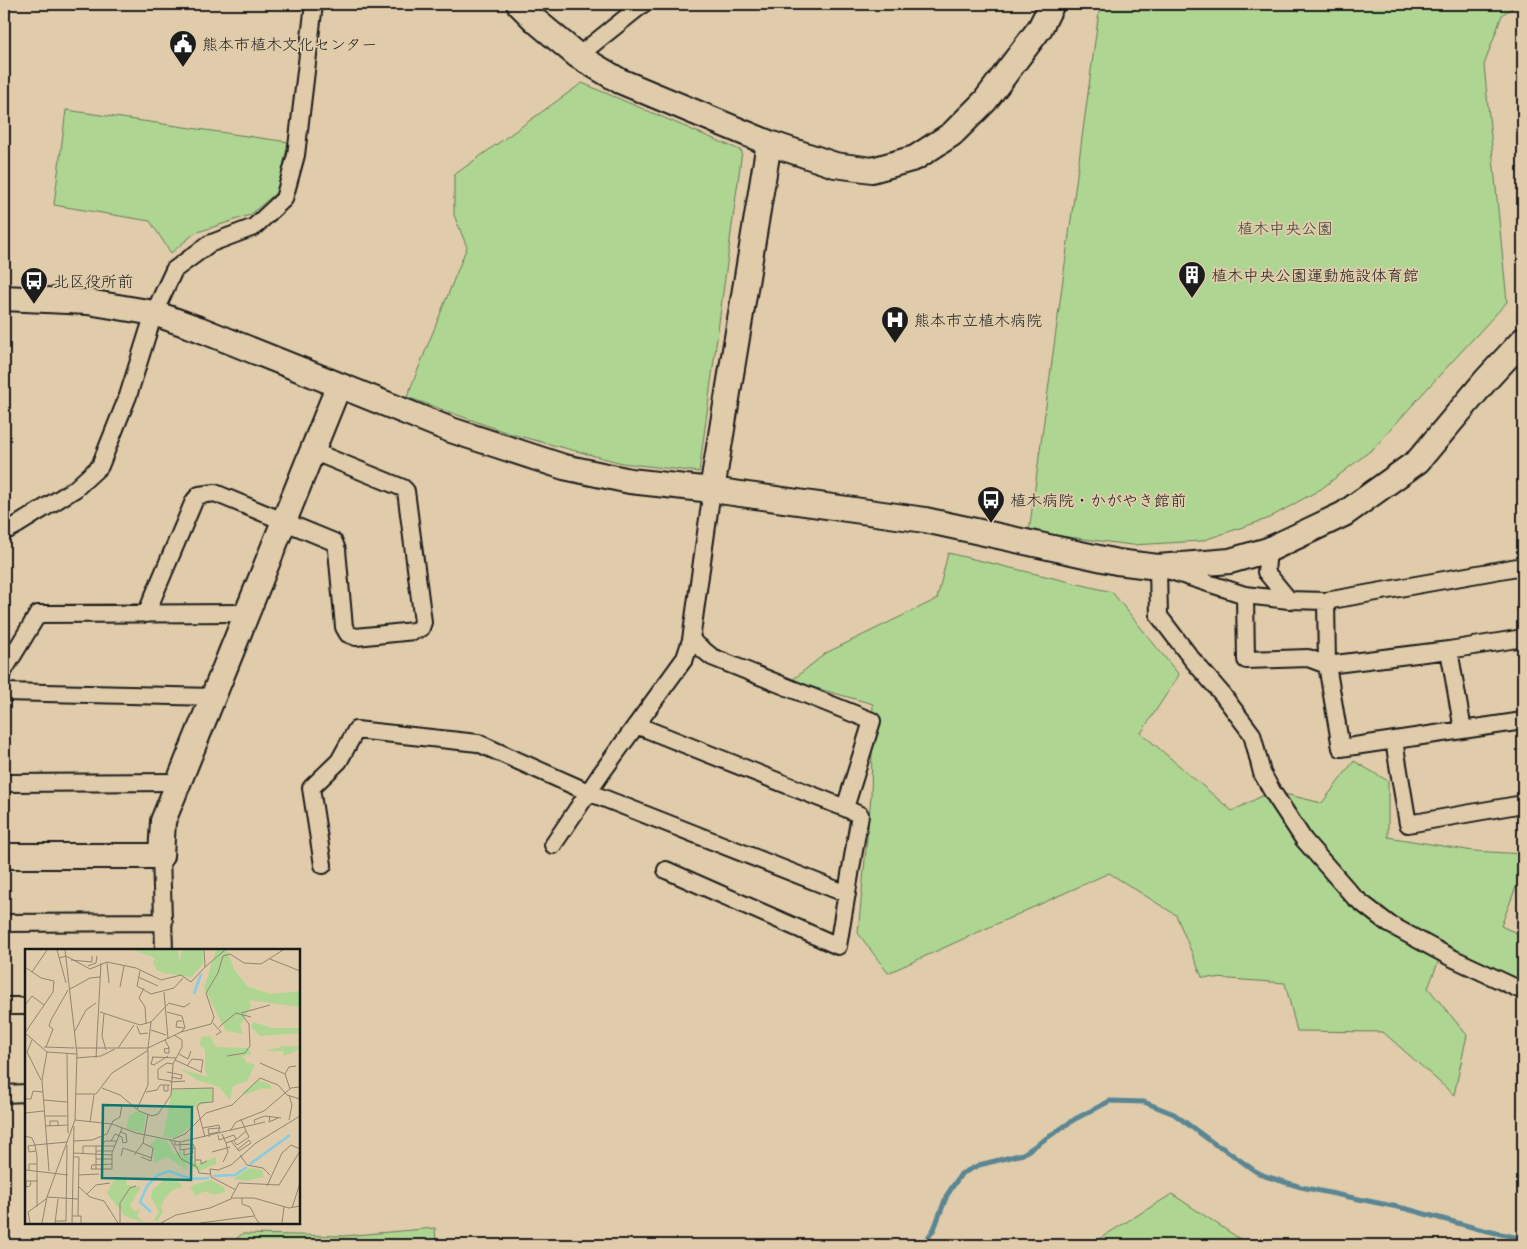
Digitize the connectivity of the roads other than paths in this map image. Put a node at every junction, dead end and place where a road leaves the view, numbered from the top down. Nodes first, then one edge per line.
1 (314, 4) edge
2 (519, 4) edge
3 (643, 4) edge
4 (1052, 4) edge
5 (578, 56) junction
6 (769, 143) junction
7 (4, 298) edge
8 (154, 313) junction
9 (1523, 340) edge
10 (338, 385) junction
11 (312, 451) junction
12 (712, 490) junction
13 (284, 521) junction
14 (4, 532) edge
15 (1268, 550) junction
16 (1523, 566) edge
17 (1158, 567) junction
18 (1245, 595) junction
19 (1289, 600) junction
20 (1326, 601) junction
21 (247, 613) junction
22 (146, 614) junction
23 (1523, 638) edge
24 (691, 640) junction
25 (1449, 650) junction
26 (1328, 665) junction
27 (4, 670) edge
28 (4, 692) edge
29 (214, 697) junction
30 (1523, 721) edge
31 (636, 725) junction
32 (1463, 730) junction
33 (1394, 741) junction
34 (180, 782) junction
35 (4, 783) edge
36 (588, 792) junction
37 (1523, 804) edge
38 (844, 808) junction
39 (553, 845) dead end
40 (4, 856) edge
41 (161, 856) junction
42 (323, 865) dead end
43 (666, 870) dead end
44 (847, 894) junction
45 (164, 922) junction
46 (4, 923) edge
47 (164, 949) edge
48 (1523, 991) edge
49 (4, 1006) edge
50 (25, 1006) edge
51 (25, 1092) edge
52 (4, 1094) edge

1 - 8 street
2 - 5 street
3 - 5 street
4 - 6 street
5 - 6 street
6 - 12 street
7 - 8 street
8 - 10 street
8 - 14 street
9 - 15 street
10 - 11 street
10 - 12 street
11 - 13 street
11 - 13 street
12 - 17 street
12 - 24 street
13 - 21 street
13 - 22 street
15 - 17 street
15 - 19 street
16 - 20 street
17 - 18 street
17 - 48 street
18 - 19 street
18 - 26 street
19 - 20 street
20 - 26 street
21 - 22 street
21 - 29 street
22 - 27 street
23 - 25 street
24 - 31 street
24 - 38 street
25 - 26 street
25 - 32 street
26 - 33 street
28 - 29 street
29 - 34 street
30 - 32 street
31 - 36 street
31 - 38 street
32 - 33 street
33 - 37 street
34 - 35 street
34 - 41 street
36 - 39 street
36 - 42 street
36 - 44 street
38 - 44 street
40 - 41 street
41 - 45 street
43 - 44 street
45 - 46 street
45 - 47 street
49 - 50 street
51 - 52 street

